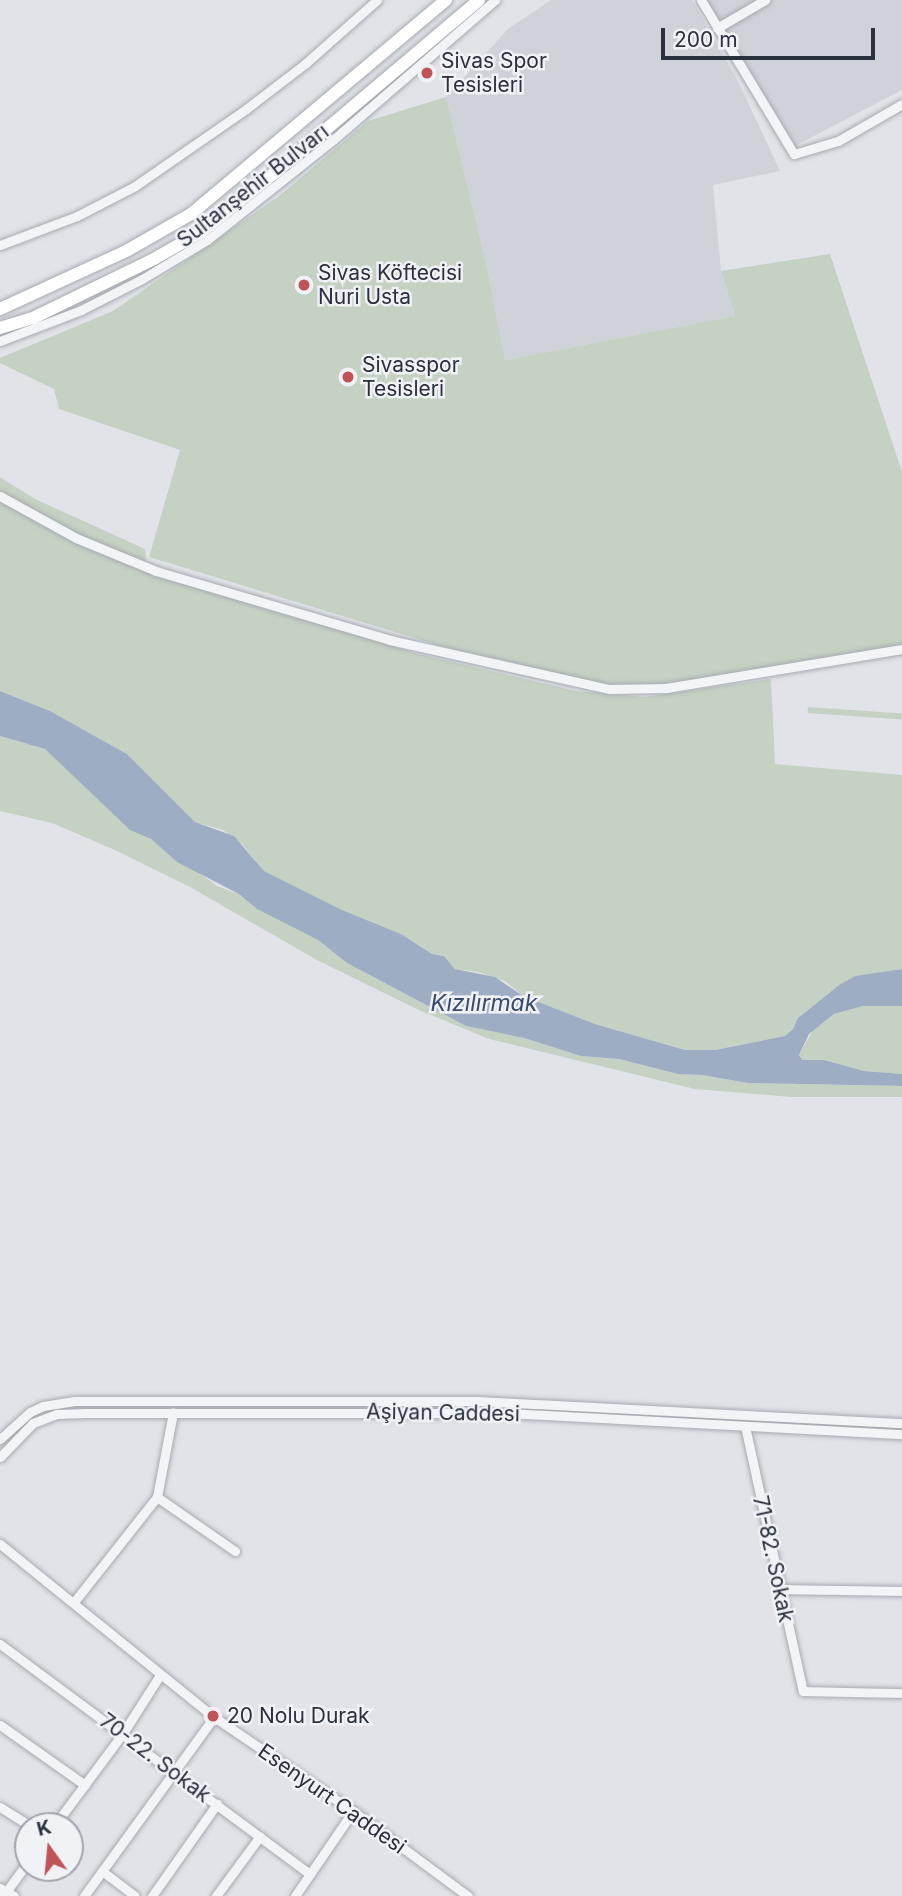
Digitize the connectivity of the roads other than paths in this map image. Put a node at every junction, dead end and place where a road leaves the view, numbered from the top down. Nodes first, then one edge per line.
1 (377, 0) edge
2 (446, 0) edge
3 (479, 0) edge
4 (495, 0) edge
5 (701, 0) edge
6 (765, 0) edge
7 (718, 28) junction
8 (902, 104) edge
9 (0, 245) edge
10 (0, 309) edge
11 (0, 328) edge
12 (0, 341) edge
13 (0, 496) edge
14 (902, 649) edge
15 (173, 1412) junction
16 (902, 1423) edge
17 (746, 1426) junction
18 (902, 1434) edge
19 (0, 1439) edge
20 (0, 1457) edge
21 (157, 1497) junction
22 (1, 1548) edge
23 (235, 1551) dead end
24 (779, 1589) junction
25 (902, 1591) edge
26 (74, 1602) junction
27 (0, 1644) edge
28 (160, 1675) junction
29 (901, 1693) edge
30 (214, 1717) junction
31 (0, 1725) edge
32 (123, 1734) junction
33 (174, 1771) junction
34 (85, 1785) junction
35 (218, 1804) junction
36 (353, 1811) junction
37 (65, 1812) edge
38 (260, 1836) junction
39 (102, 1871) junction
40 (310, 1874) junction
41 (84, 1896) edge
42 (135, 1896) edge
43 (152, 1896) edge
44 (216, 1896) edge
45 (295, 1896) edge
46 (468, 1896) edge

1 - 9 street
2 - 10 highway, Sultanşehir Bulvarı
3 - 11 highway, Sultanşehir Bulvarı
4 - 12 street
5 - 7 street
6 - 7 street
7 - 8 street
13 - 14 street
15 - 17 street, Aşiyan Caddesi
15 - 20 street, Aşiyan Caddesi
15 - 21 street
16 - 19 street, Aşiyan Caddesi
17 - 18 street, Aşiyan Caddesi
17 - 24 street, 71-82. Sokak
21 - 23 street
21 - 26 street
22 - 26 street, Esenyurt Caddesi
24 - 25 street
24 - 29 street, 71-82. Sokak
26 - 28 street, Esenyurt Caddesi
27 - 32 street, 70-22. Sokak
28 - 30 street, Esenyurt Caddesi
28 - 32 street
30 - 33 street
30 - 36 street, Esenyurt Caddesi
31 - 34 street
32 - 33 street, 70-22. Sokak
32 - 34 street
33 - 35 street, 70-22. Sokak
33 - 39 street
34 - 37 street
35 - 38 street, 70-22. Sokak
35 - 43 street
36 - 40 street
36 - 46 street, Esenyurt Caddesi
38 - 40 street, 70-22. Sokak
38 - 44 street
39 - 41 street
39 - 42 street
40 - 45 street

